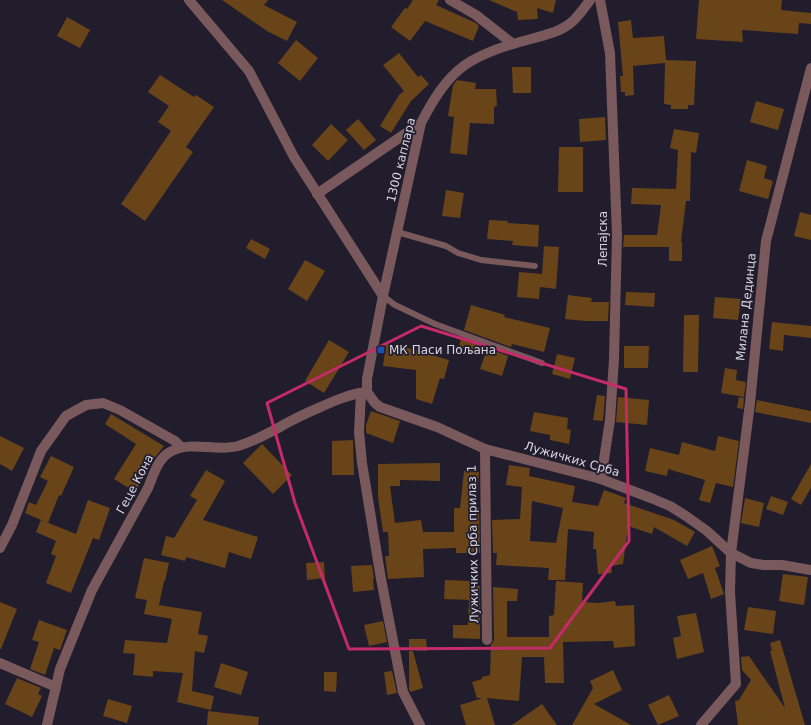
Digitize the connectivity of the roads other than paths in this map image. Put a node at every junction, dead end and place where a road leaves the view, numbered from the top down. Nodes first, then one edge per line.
1 (189, 0) edge
2 (450, 0) edge
3 (590, 0) edge
4 (600, 0) edge
5 (513, 44) junction
6 (811, 68) edge
7 (421, 123) junction
8 (317, 194) junction
9 (397, 232) junction
10 (535, 266) dead end
11 (383, 296) junction
12 (542, 363) dead end
13 (364, 392) junction
14 (181, 447) junction
15 (485, 449) junction
16 (601, 479) junction
17 (0, 548) edge
18 (731, 553) junction
19 (811, 570) edge
20 (488, 640) dead end
21 (0, 663) edge
22 (56, 687) junction
23 (47, 725) edge
24 (420, 725) edge
25 (701, 725) edge

1 - 8 street
2 - 5 street
3 - 5 street, 1300 каплара
4 - 16 street, Лепајска
5 - 7 street, 1300 каплара
6 - 18 street, Милана Дединца
7 - 8 street
7 - 9 street, 1300 каплара
8 - 11 street
9 - 10 lane
9 - 11 street, 1300 каплара
11 - 12 lane
11 - 13 street, 1300 каплара
13 - 14 street, Геце Кона
13 - 15 street, Лужичких Срба
13 - 24 street, 1300 каплара
14 - 17 street
14 - 22 street, Геце Кона
15 - 16 street, Лужичких Срба
15 - 20 street, Лужичких Срба прилаз 1
16 - 18 street, Лужичких Срба
18 - 19 street, Лужичких Срба
18 - 25 street, Милана Дединца
21 - 22 street
22 - 23 street, Геце Кона

